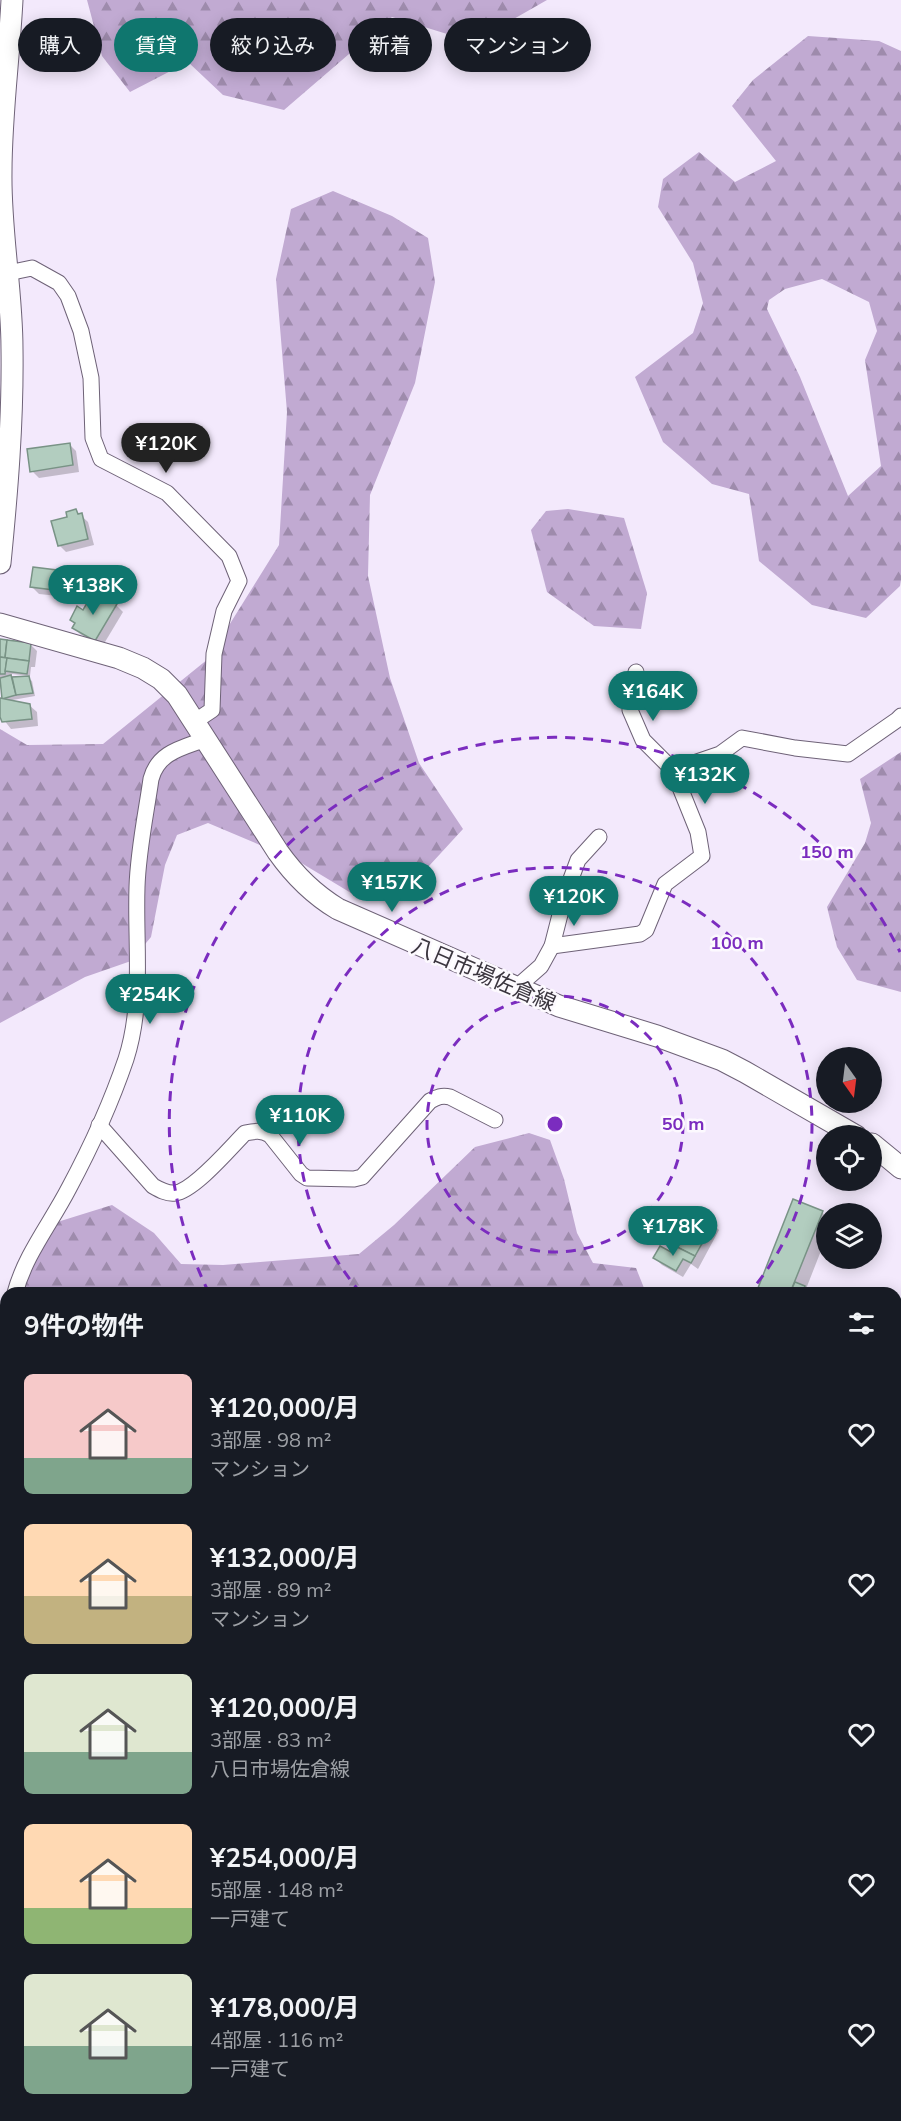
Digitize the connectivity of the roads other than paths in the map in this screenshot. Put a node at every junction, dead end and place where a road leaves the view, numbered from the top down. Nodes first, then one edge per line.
1 (12, 0) edge
2 (8, 273) junction
3 (0, 563) edge
4 (0, 624) edge
5 (636, 672) dead end
6 (901, 716) edge
7 (200, 731) junction
8 (673, 770) junction
9 (598, 837) dead end
10 (552, 946) junction
11 (516, 988) junction
12 (495, 1120) dead end
13 (99, 1125) junction
14 (837, 1125) edge
15 (882, 1152) edge
16 (901, 1168) edge
17 (17, 1287) edge

1 - 2 main road
2 - 3 main road
2 - 7 street
4 - 7 main road, 八日市場佐倉線
5 - 8 street
6 - 8 street
7 - 11 main road, 八日市場佐倉線
7 - 13 street
8 - 10 street
9 - 10 street
10 - 11 street
11 - 14 main road, 八日市場佐倉線
12 - 13 street
13 - 17 street
15 - 16 main road

